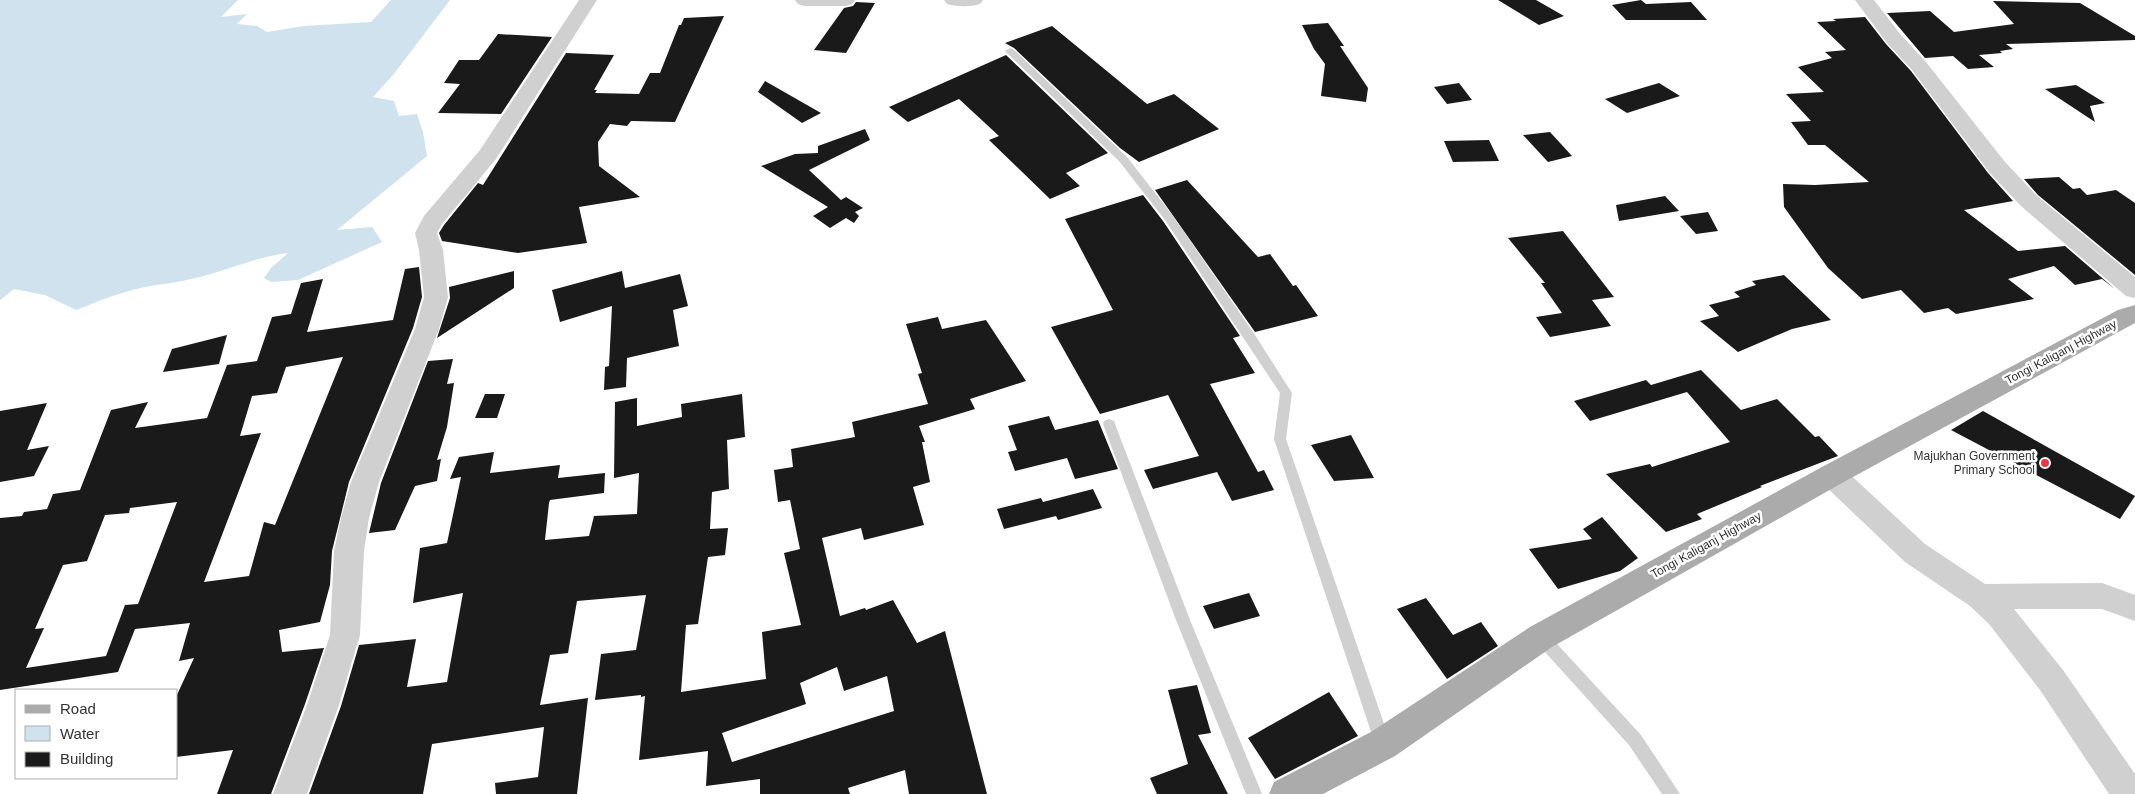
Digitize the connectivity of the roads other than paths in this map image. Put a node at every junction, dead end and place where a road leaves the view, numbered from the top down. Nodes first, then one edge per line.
1 (588, 0) edge
2 (804, 0) edge
3 (846, 0) edge
4 (953, 0) edge
5 (974, 0) edge
6 (1864, 0) edge
7 (1010, 51) dead end
8 (2135, 290) edge
9 (2135, 314) edge
10 (1109, 424) dead end
11 (1832, 475) junction
12 (1982, 597) junction
13 (2135, 608) edge
14 (1541, 637) junction
15 (1382, 744) junction
16 (290, 794) edge
17 (1254, 794) edge
18 (1287, 794) edge
19 (1672, 794) edge
20 (2128, 794) edge

1 - 16 street
2 - 3 street
4 - 5 street
6 - 8 street
7 - 15 lane
9 - 11 main road, Tongi Kaliganj Highway
10 - 17 lane
11 - 12 street
11 - 14 main road, Tongi Kaliganj Highway
12 - 13 street
12 - 20 street
14 - 15 main road, Tongi Kaliganj Highway
14 - 19 lane
15 - 18 main road, Tongi Kaliganj Highway

